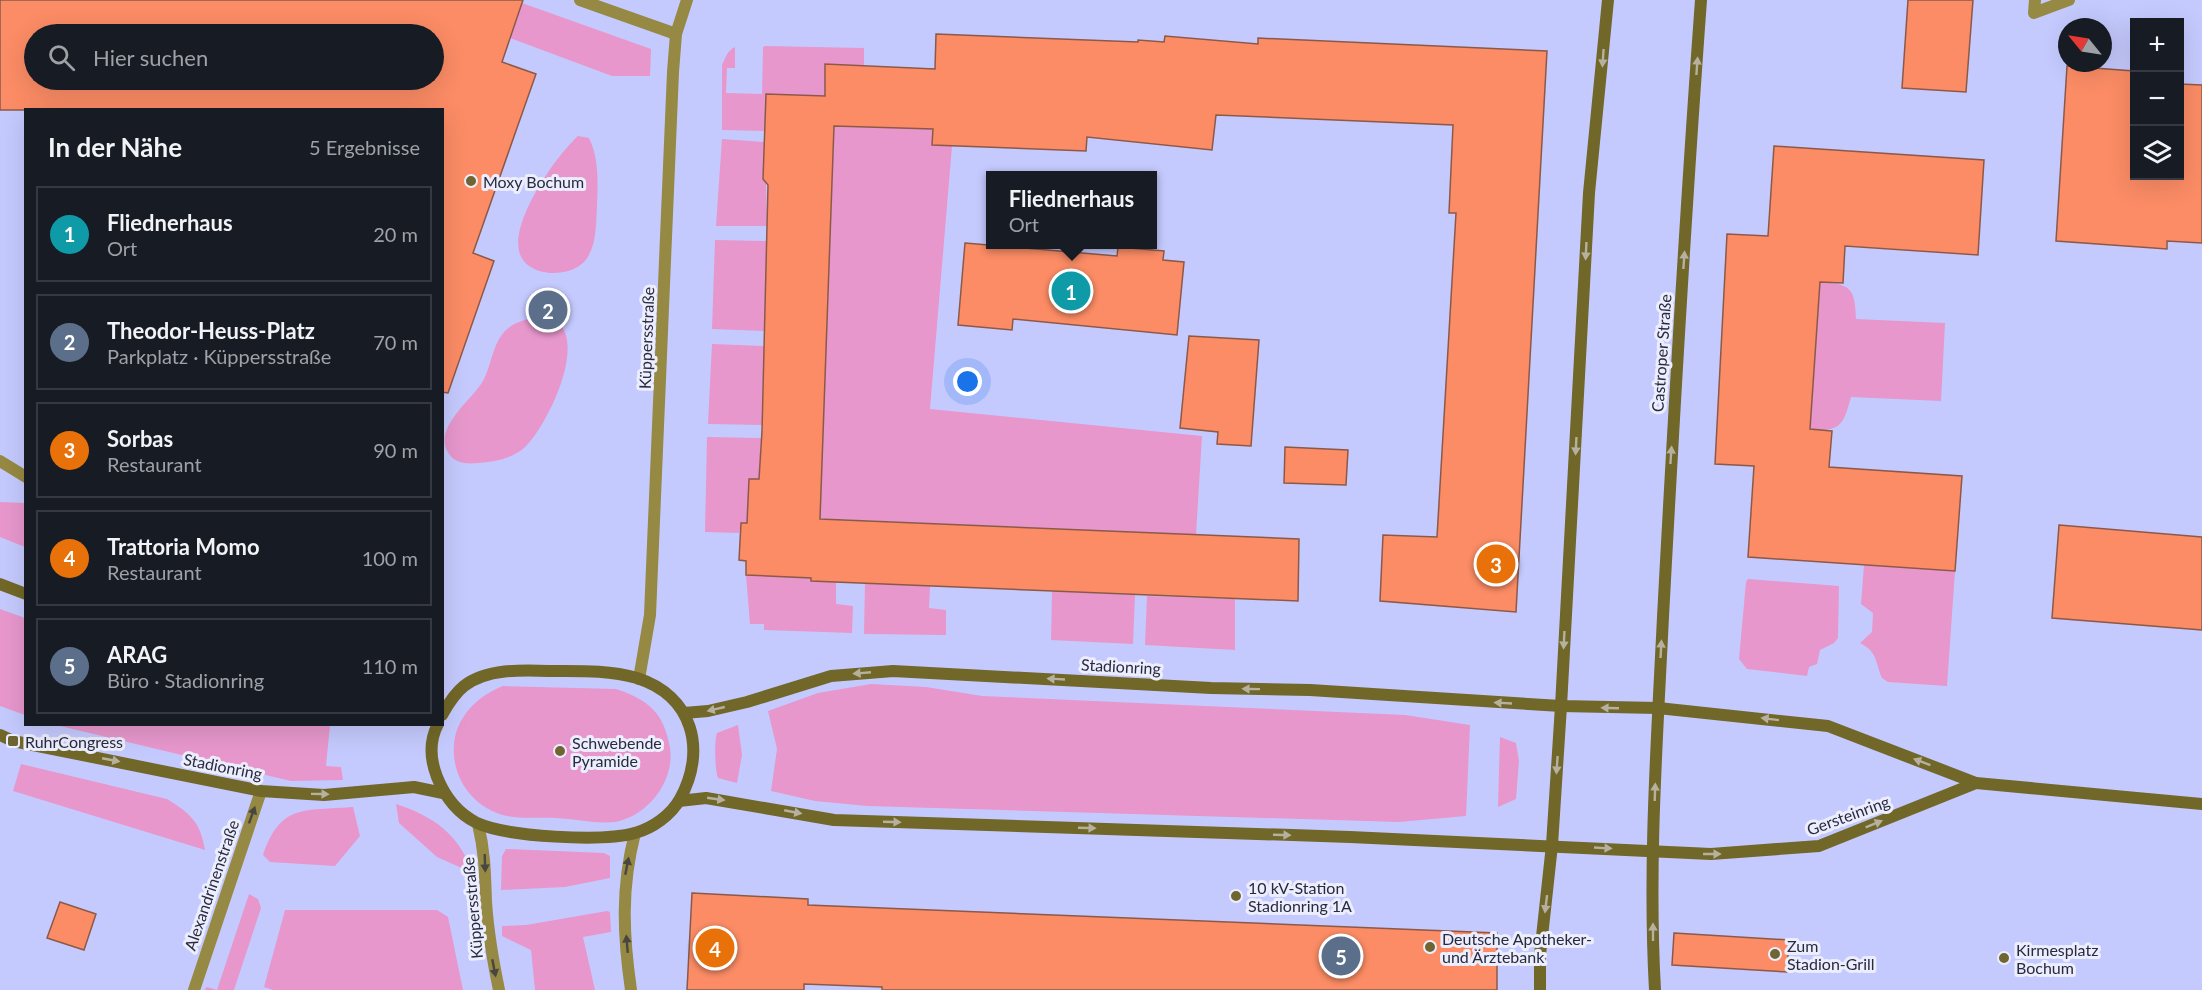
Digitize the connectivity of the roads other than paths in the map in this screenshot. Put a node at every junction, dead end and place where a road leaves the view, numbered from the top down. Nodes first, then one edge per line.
1 (580, 0) edge
2 (687, 0) edge
3 (1608, 0) edge
4 (1701, 0) edge
5 (2035, 0) edge
6 (2069, 0) edge
7 (676, 34) junction
8 (0, 461) edge
9 (24, 476) edge
10 (0, 584) edge
11 (24, 593) edge
12 (639, 679) junction
13 (1561, 706) junction
14 (1658, 708) junction
15 (444, 709) edge
16 (684, 713) junction
17 (437, 726) edge
18 (0, 735) edge
19 (1976, 783) junction
20 (261, 791) junction
21 (443, 793) junction
22 (679, 801) junction
23 (2202, 804) edge
24 (478, 824) junction
25 (635, 833) junction
26 (1552, 845) junction
27 (1653, 850) junction
28 (194, 990) edge
29 (499, 990) edge
30 (631, 990) edge
31 (1540, 990) edge
32 (1655, 990) edge

1 - 7 street
2 - 7 street, Küppersstraße
3 -> 13 main road
14 -> 4 main road, Castroper Straße
5 - 6 street
7 - 12 street, Küppersstraße
8 - 9 street
10 - 11 main road
12 - 15 main road
12 - 16 main road
14 -> 13 main road
13 -> 16 main road, Stadionring
13 -> 26 main road
19 -> 14 main road, Gersteinring
27 -> 14 main road, Castroper Straße
16 - 22 main road
17 - 21 main road
18 -> 20 main road, Stadionring
19 - 23 main road, Gersteinring
27 -> 19 main road, Gersteinring
20 -> 21 main road, Stadionring
28 -> 20 street, Alexandrinenstraße
21 - 24 main road
22 - 25 main road
22 -> 26 main road
24 - 25 main road
24 -> 29 street, Küppersstraße
30 -> 25 street
26 -> 27 main road
26 -> 31 main road
32 -> 27 main road, Castroper Straße

